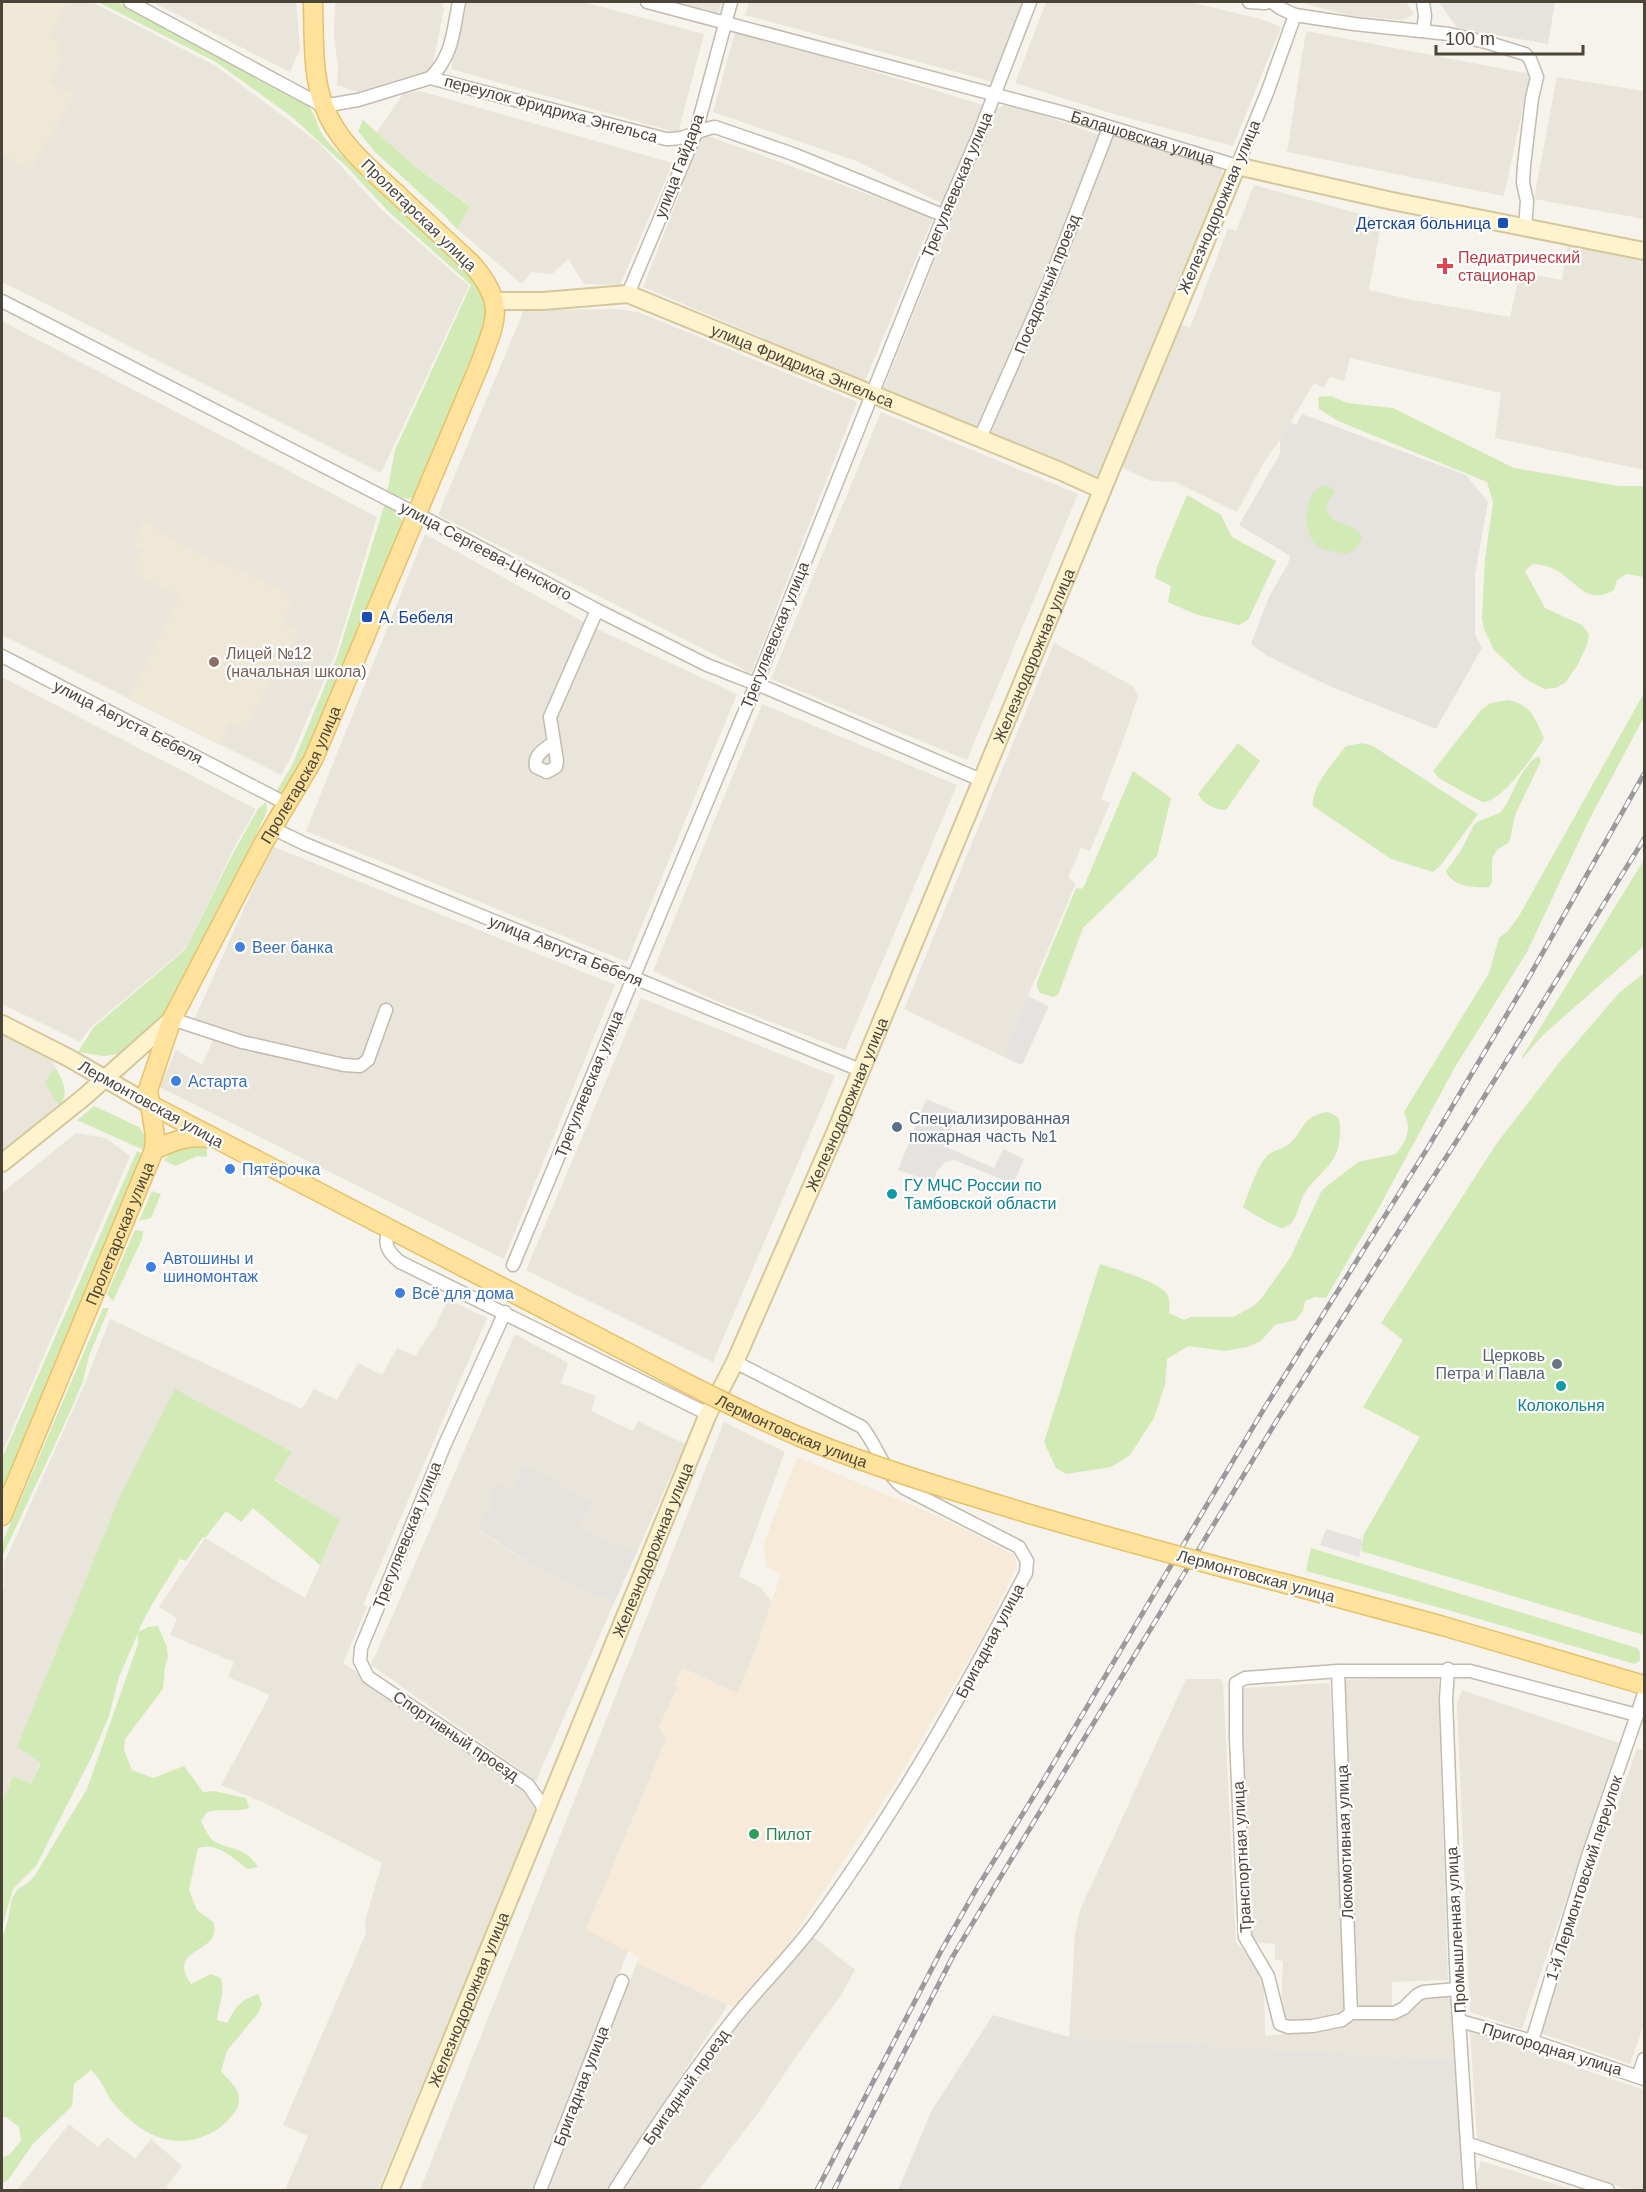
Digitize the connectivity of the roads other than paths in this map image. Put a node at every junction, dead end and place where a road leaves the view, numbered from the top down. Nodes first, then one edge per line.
1 (130, 2) edge
2 (313, 2) edge
3 (459, 2) edge
4 (647, 2) edge
5 (731, 2) edge
6 (1030, 2) edge
7 (1249, 2) edge
8 (1271, 2) edge
9 (1423, 2) edge
10 (1295, 15) junction
11 (725, 21) junction
12 (1423, 31) junction
13 (430, 78) junction
14 (995, 94) junction
15 (323, 105) junction
16 (1109, 128) junction
17 (695, 135) junction
18 (1237, 166) junction
19 (945, 216) junction
20 (1525, 228) junction
21 (1644, 251) edge
22 (628, 294) junction
23 (2, 301) edge
24 (495, 301) junction
25 (872, 394) junction
26 (980, 438) junction
27 (1102, 490) junction
28 (417, 514) junction
29 (597, 610) junction
30 (2, 656) edge
31 (756, 685) junction
32 (554, 742) dead end
33 (981, 780) junction
34 (287, 804) junction
35 (272, 828) junction
36 (632, 979) junction
37 (386, 1010) dead end
38 (172, 1019) junction
39 (2, 1023) edge
40 (861, 1070) junction
41 (104, 1078) junction
42 (149, 1104) junction
43 (215, 1139) junction
44 (154, 1150) junction
45 (2, 1163) edge
46 (389, 1230) junction
47 (513, 1265) dead end
48 (505, 1312) junction
49 (735, 1362) junction
50 (708, 1414) junction
51 (2, 1516) edge
52 (360, 1661) joint
53 (1448, 1670) junction
54 (1338, 1671) junction
55 (1644, 1685) edge
56 (1644, 1693) edge
57 (1637, 1715) junction
58 (560, 1778) junction
59 (528, 1785) junction
60 (544, 1817) junction
61 (622, 1981) dead end
62 (761, 1987) joint
63 (1458, 1989) junction
64 (1351, 2013) junction
65 (1460, 2021) junction
66 (1532, 2041) junction
67 (1644, 2058) edge
68 (1641, 2078) edge
69 (1469, 2144) junction
70 (390, 2190) edge
71 (540, 2190) edge
72 (615, 2190) edge
73 (1470, 2190) edge
74 (1605, 2190) edge

1 - 15 street
2 - 15 main road, Пролетарская улица
3 - 13 street
4 - 11 street, Балашовская улица
5 - 11 street, улица Гайдара
6 - 14 street, Трегуляевская улица
7 - 8 street
8 - 10 street
9 - 12 street
10 - 12 street
10 - 18 street, Железнодорожная улица
11 - 14 street, Балашовская улица
11 - 17 street, улица Гайдара
12 - 20 street
13 - 15 street, переулок Фридриха Энгельса
13 - 17 street, переулок Фридриха Энгельса
14 - 16 street, Балашовская улица
14 - 19 street, Трегуляевская улица
15 - 24 main road, Пролетарская улица
16 - 18 street, Балашовская улица
16 - 26 street, Посадочный проезд
17 - 19 street, переулок Фридриха Энгельса
17 - 22 street, улица Гайдара
18 - 20 street, Балашовская улица
18 - 27 street, Железнодорожная улица
19 - 25 street, Трегуляевская улица
20 - 21 street, Балашовская улица
22 - 24 street, улица Фридриха Энгельса
22 - 25 street, улица Фридриха Энгельса
23 - 28 street, улица Сергеева-Ценского
24 - 28 main road, Пролетарская улица
25 - 26 street, улица Фридриха Энгельса
25 - 31 street, Трегуляевская улица
26 - 27 street, улица Фридриха Энгельса
27 - 33 street, Железнодорожная улица
28 - 29 street, улица Сергеева-Ценского
28 - 34 main road, Пролетарская улица
29 - 31 street, улица Сергеева-Ценского
29 - 32 street
30 - 34 street, улица Августа Бебеля
31 - 33 street, улица Сергеева-Ценского
31 - 36 street, Трегуляевская улица
33 - 40 street, Железнодорожная улица
34 - 35 main road, Пролетарская улица
35 - 36 street, улица Августа Бебеля
35 - 38 main road, Пролетарская улица
36 - 40 street, улица Августа Бебеля
36 - 47 street, Трегуляевская улица
37 - 38 street
38 - 41 street
38 - 42 main road, Пролетарская улица
39 - 41 street, Лермонтовская улица
40 - 49 street, Железнодорожная улица
41 - 42 street, Лермонтовская улица
41 - 45 street
42 - 43 main road, Лермонтовская улица
42 - 44 main road, Пролетарская улица
43 - 44 main road
43 - 46 main road, Лермонтовская улица
44 - 51 main road, Пролетарская улица
46 - 48 street
46 - 55 main road, Лермонтовская улица, bridge
48 - 50 street
48 - 52 street, Трегуляевская улица
49 - 50 street, Железнодорожная улица
49 - 62 street, Бригадная улица
50 - 58 street, Железнодорожная улица
52 - 59 street, Спортивный проезд
53 - 54 street
53 - 57 street
53 - 63 street, Промышленная улица
54 - 64 street, Локомотивная улица
54 - 64 street, Транспортная улица
56 - 57 street, 1-й Лермонтовский переулок
57 - 66 street, 1-й Лермонтовский переулок
58 - 59 street
58 - 60 street, Железнодорожная улица
59 - 60 street, Спортивный проезд
60 - 70 street, Железнодорожная улица
61 - 71 street, Бригадная улица
62 - 72 street, Бригадный проезд
63 - 64 street
63 - 65 street, Промышленная улица
65 - 66 street, Пригородная улица
65 - 69 street, Промышленная улица
66 - 68 street, Пригородная улица
67 - 68 street
69 - 73 street, Промышленная улица
69 - 74 street

